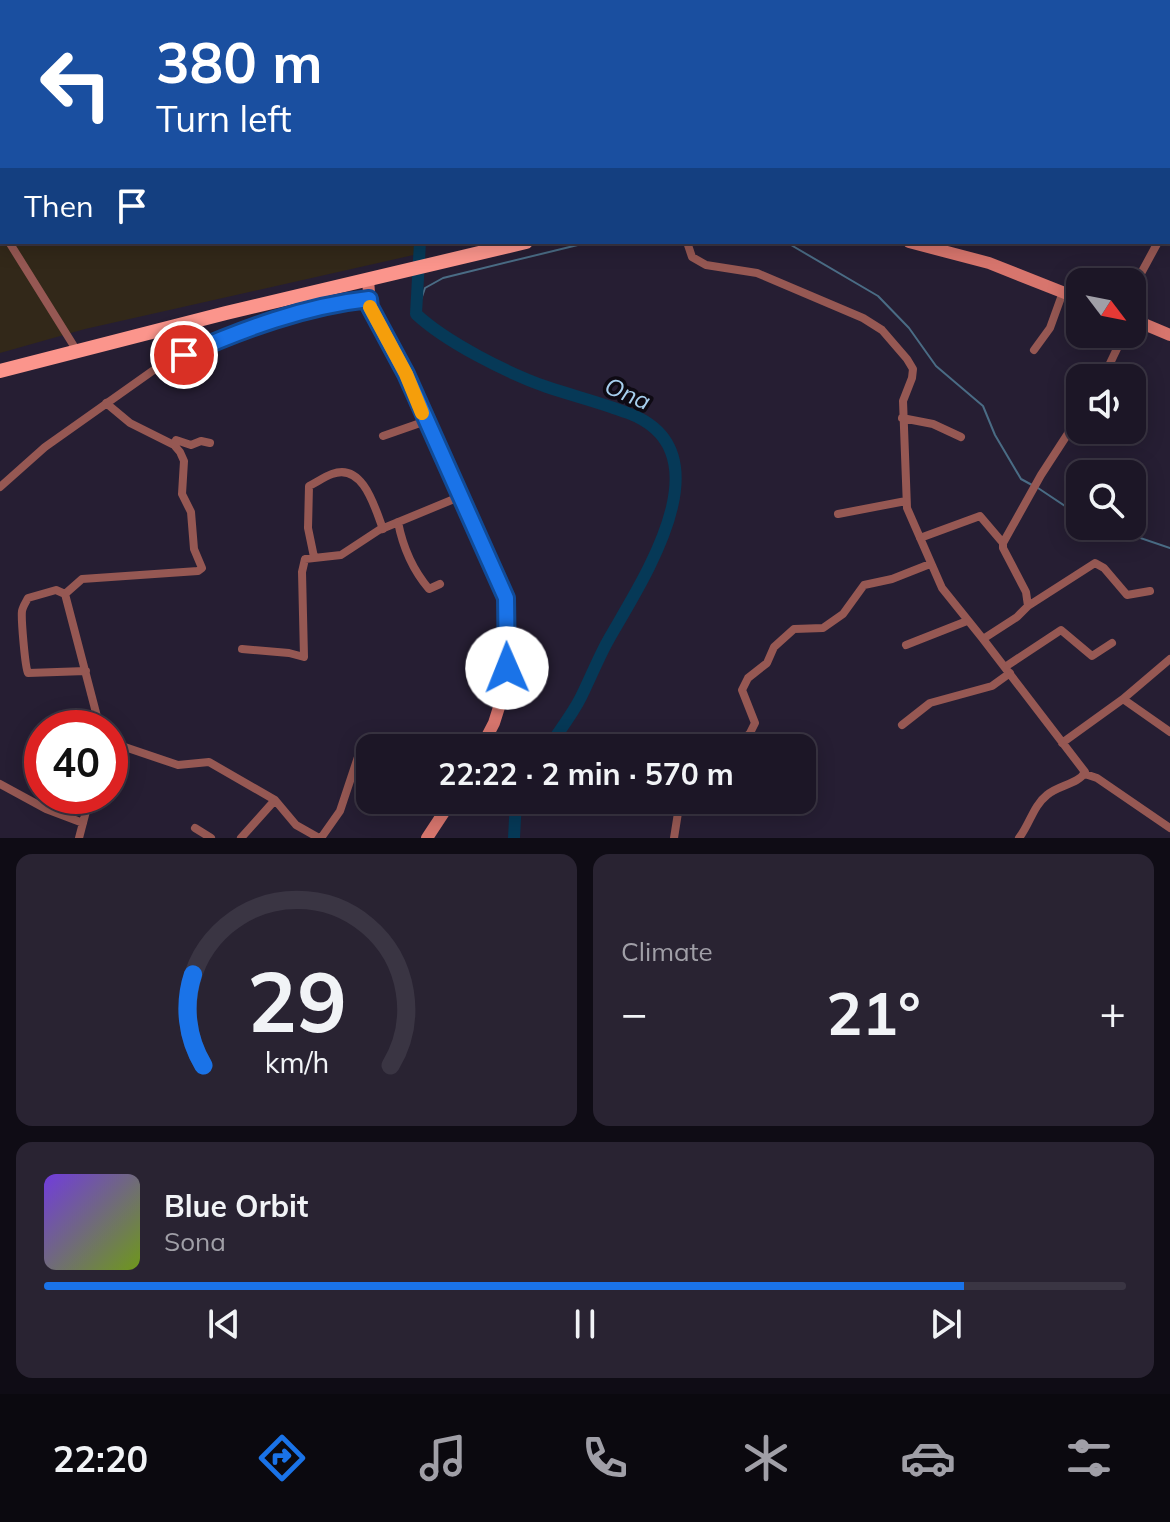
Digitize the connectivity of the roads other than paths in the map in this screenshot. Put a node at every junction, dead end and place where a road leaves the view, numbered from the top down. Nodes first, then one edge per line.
1 (10, 244) edge
2 (516, 244) edge
3 (688, 244) edge
4 (917, 244) edge
5 (1157, 244) edge
6 (1144, 268) edge
7 (368, 279) junction
8 (1063, 292) junction
9 (1066, 293) edge
10 (369, 299) junction
11 (1146, 325) edge
12 (1170, 335) edge
13 (1034, 350) dead end
14 (77, 351) junction
15 (0, 371) edge
16 (106, 403) junction
17 (902, 418) junction
18 (426, 421) junction
19 (383, 436) dead end
20 (961, 437) dead end
21 (1066, 437) edge
22 (210, 443) dead end
23 (174, 445) junction
24 (0, 487) edge
25 (459, 497) junction
26 (906, 501) junction
27 (838, 514) dead end
28 (398, 522) junction
29 (383, 529) junction
30 (920, 538) junction
31 (1003, 543) junction
32 (314, 557) junction
33 (930, 564) junction
34 (440, 584) dead end
35 (1150, 591) dead end
36 (65, 594) junction
37 (1028, 606) junction
38 (967, 621) junction
39 (983, 639) junction
40 (1112, 643) dead end
41 (906, 645) dead end
42 (242, 649) dead end
43 (1170, 659) edge
44 (1008, 670) junction
45 (86, 671) junction
46 (1123, 699) junction
47 (96, 710) edge
48 (902, 725) dead end
49 (1170, 732) edge
50 (488, 734) edge
51 (749, 734) edge
52 (1062, 743) junction
53 (128, 748) edge
54 (356, 763) edge
55 (1085, 774) junction
56 (0, 784) edge
57 (275, 800) junction
58 (85, 814) edge
59 (443, 814) edge
60 (678, 814) edge
61 (83, 823) junction
62 (195, 828) dead end
63 (1170, 828) edge
64 (79, 838) edge
65 (211, 838) edge
66 (241, 838) edge
67 (320, 838) edge
68 (427, 838) edge
69 (674, 838) edge
70 (1019, 838) edge

1 - 14 street
2 - 7 main road
3 - 17 street
4 - 8 street
5 - 6 street
7 - 10 street
7 - 14 main road
8 - 9 street
8 - 13 street
10 - 16 street
10 - 18 street
11 - 12 street
14 - 15 main road
16 - 23 street
16 - 24 street
17 - 20 street
17 - 26 street
18 - 19 street
18 - 25 street
21 - 31 street
22 - 23 street
23 - 36 street
25 - 28 street
25 - 50 street
26 - 27 street
26 - 30 street
28 - 29 street
28 - 34 street
29 - 32 street
29 - 32 street
30 - 31 street
30 - 33 street
31 - 37 street
32 - 42 street
33 - 38 street
33 - 51 street
35 - 37 street
36 - 45 street
36 - 45 street
37 - 39 street
38 - 39 street
38 - 41 street
39 - 44 street
40 - 44 street
43 - 46 street
44 - 48 street
44 - 52 street
45 - 47 street
46 - 49 street
46 - 52 street
52 - 55 street
53 - 57 street
54 - 67 street
55 - 63 street
55 - 70 street
56 - 61 street
57 - 66 street
57 - 67 street
58 - 61 street
59 - 68 street
60 - 69 street
61 - 64 street
62 - 65 street

